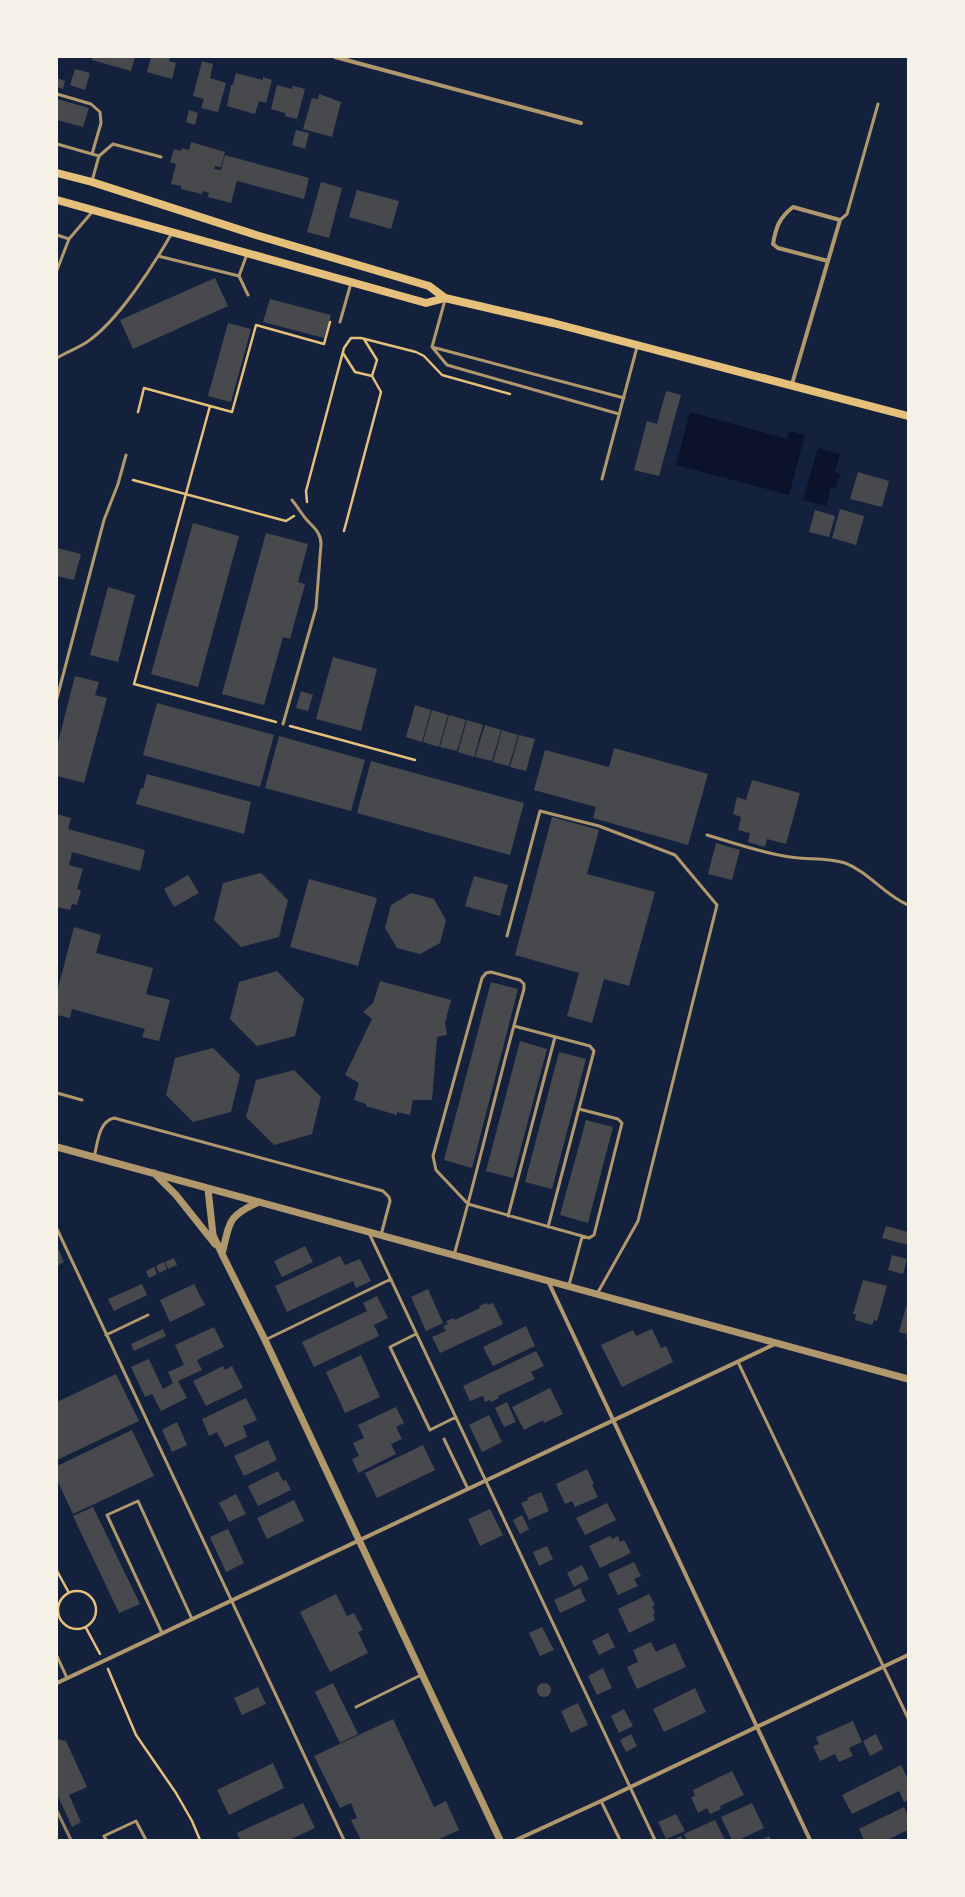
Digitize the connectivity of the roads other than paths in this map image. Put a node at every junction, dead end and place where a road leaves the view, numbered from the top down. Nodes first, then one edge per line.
1 (335, 57) edge
2 (57, 94) edge
3 (878, 104) dead end
4 (581, 122) dead end
5 (57, 144) edge
6 (92, 154) junction
7 (99, 156) junction
8 (160, 157) dead end
9 (57, 173) edge
10 (92, 182) junction
11 (57, 200) edge
12 (94, 210) junction
13 (840, 220) junction
14 (172, 233) junction
15 (57, 235) edge
16 (69, 239) junction
17 (247, 254) junction
18 (158, 256) junction
19 (828, 261) junction
20 (57, 270) edge
21 (239, 276) junction
22 (351, 283) junction
23 (248, 295) dead end
24 (445, 298) junction
25 (340, 322) dead end
26 (637, 345) junction
27 (432, 347) junction
28 (57, 358) edge
29 (792, 384) junction
30 (624, 398) junction
31 (620, 414) junction
32 (908, 416) edge
33 (126, 455) dead end
34 (602, 479) dead end
35 (292, 500) dead end
36 (57, 698) edge
37 (283, 724) road end
38 (707, 835) dead end
39 (908, 905) edge
40 (507, 936) dead end
41 (514, 1026) junction
42 (555, 1038) junction
43 (57, 1093) edge
44 (82, 1100) dead end
45 (579, 1109) junction
46 (57, 1147) edge
47 (94, 1157) junction
48 (154, 1173) junction
49 (208, 1189) junction
50 (259, 1202) junction
51 (468, 1204) junction
52 (508, 1216) junction
53 (548, 1227) junction
54 (57, 1229) edge
55 (368, 1232) junction
56 (381, 1235) junction
57 (582, 1237) junction
58 (222, 1254) junction
59 (454, 1255) junction
60 (391, 1279) junction
61 (548, 1281) junction
62 (568, 1287) junction
63 (597, 1294) junction
64 (148, 1315) dead end
65 (416, 1334) junction
66 (106, 1335) junction
67 (265, 1340) junction
68 (777, 1343) junction
69 (738, 1362) junction
70 (907, 1380) edge
71 (456, 1417) junction
72 (613, 1420) junction
73 (444, 1440) dead end
74 (486, 1481) junction
75 (468, 1489) junction
76 (358, 1540) junction
77 (231, 1601) junction
78 (192, 1619) junction
79 (162, 1633) junction
80 (57, 1656) edge
81 (908, 1656) edge
82 (884, 1667) junction
83 (422, 1675) junction
84 (67, 1678) junction
85 (57, 1683) edge
86 (356, 1707) dead end
87 (908, 1718) edge
88 (757, 1727) junction
89 (630, 1788) junction
90 (601, 1802) junction
91 (106, 1840) edge
92 (146, 1840) edge
93 (344, 1840) edge
94 (500, 1840) edge
95 (516, 1840) edge
96 (620, 1840) edge
97 (655, 1840) edge
98 (810, 1840) edge

1 - 4 street
2 - 6 lane
3 - 13 lane
5 - 6 lane
6 - 7 lane
7 - 8 lane
7 - 10 lane
9 - 10 main road
10 - 24 main road
11 - 12 main road
12 - 14 main road
12 - 16 lane
13 - 19 street
13 - 19 street
14 - 17 main road
14 - 18 lane
15 - 16 lane
16 - 20 lane
17 - 21 lane
17 - 22 main road
18 - 21 lane
18 - 28 lane
19 - 29 street
21 - 23 lane
22 - 24 main road
22 - 25 lane
24 - 26 main road
24 - 27 lane
26 - 29 main road
26 - 30 lane
27 - 30 lane
27 - 31 lane
29 - 32 main road
30 - 31 lane
31 - 34 lane
33 - 36 lane
35 - 37 lane
38 - 39 lane
40 - 63 lane
41 - 42 lane
41 - 51 lane
41 - 51 lane
42 - 45 lane
42 - 52 lane
43 - 44 lane
45 - 53 lane
45 - 57 lane
46 - 47 street
47 - 48 street
47 - 56 lane
48 - 49 street
48 - 58 street
49 - 50 street
49 - 58 street
50 - 55 street
50 - 58 street
51 - 52 lane
51 - 59 lane
52 - 53 lane
53 - 57 lane
54 - 66 lane
55 - 56 street
55 - 60 lane
56 - 59 street
57 - 62 lane
58 - 67 street
59 - 61 street
60 - 65 lane
60 - 67 lane
61 - 62 street
61 - 72 street
62 - 63 street
63 - 68 street
64 - 66 lane
65 - 71 lane
65 - 71 lane
66 - 77 lane
67 - 76 street
68 - 69 street
68 - 70 street
69 - 72 street
69 - 82 lane
71 - 74 lane
72 - 74 street
72 - 88 street
73 - 75 lane
74 - 75 street
74 - 89 lane
75 - 76 street
76 - 77 street
76 - 83 street
77 - 78 street
77 - 93 lane
78 - 79 street
78 - 79 lane
79 - 84 street
80 - 84 lane
81 - 82 street
82 - 87 lane
82 - 88 street
83 - 86 lane
83 - 94 street
84 - 85 street
88 - 89 street
88 - 98 street
89 - 90 street
89 - 97 lane
90 - 95 street
90 - 96 lane
91 - 92 lane

